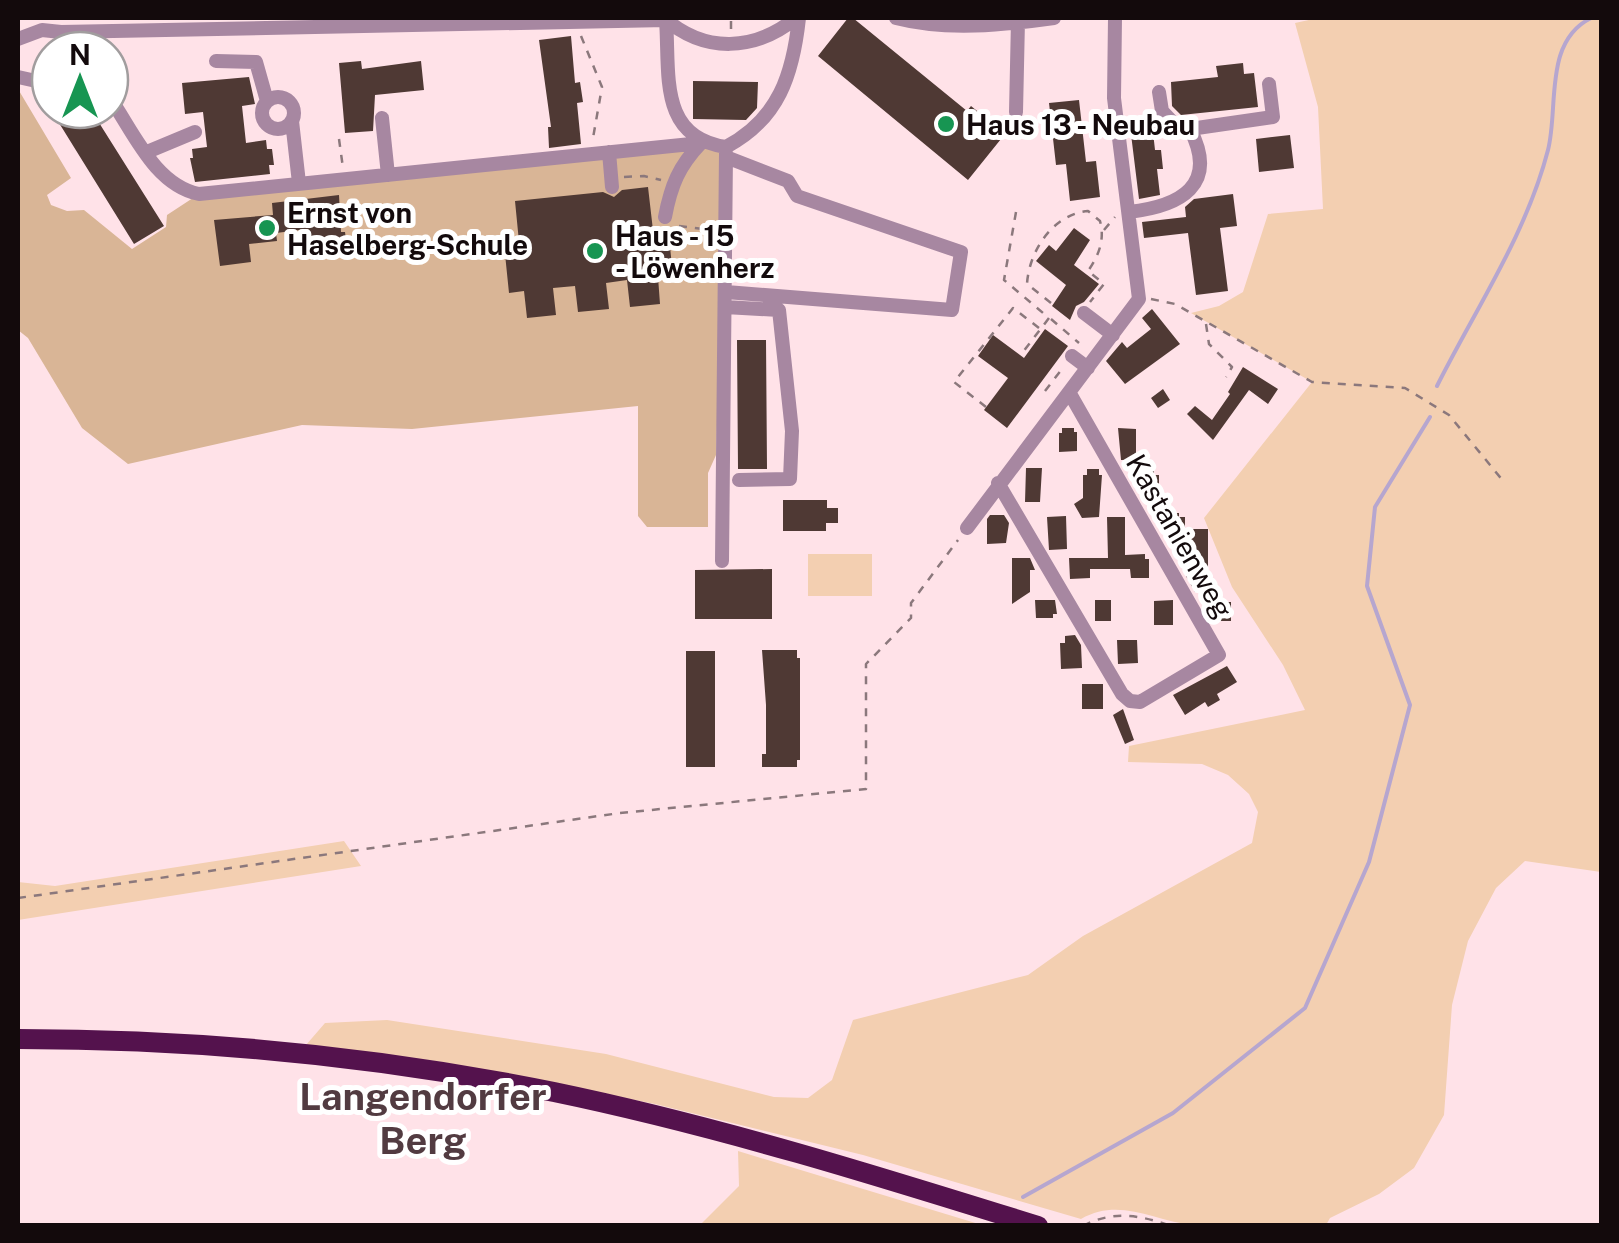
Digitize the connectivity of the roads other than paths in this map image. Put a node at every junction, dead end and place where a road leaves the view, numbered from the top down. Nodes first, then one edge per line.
1 (798, 18) edge
2 (896, 18) edge
3 (1054, 18) edge
4 (1115, 18) edge
5 (665, 19) edge
6 (1018, 20) junction
7 (130, 31) edge
8 (216, 61) dead end
9 (1269, 84) dead end
10 (1159, 92) dead end
11 (267, 101) junction
12 (1016, 112) dead end
13 (382, 118) dead end
14 (292, 121) junction
15 (130, 127) edge
16 (1190, 128) junction
17 (196, 132) dead end
18 (701, 142) junction
19 (147, 152) junction
20 (609, 152) junction
21 (726, 152) junction
22 (388, 174) junction
23 (299, 183) junction
24 (612, 183) road end
25 (1129, 212) junction
26 (665, 217) road end
27 (726, 300) junction
28 (1084, 313) road end
29 (1113, 335) junction
30 (1076, 350) road end
31 (1088, 368) junction
32 (1070, 392) junction
33 (739, 480) dead end
34 (998, 483) junction
35 (968, 528) road end
36 (722, 562) dead end
37 (18, 1040) edge
38 (1038, 1226) edge

1 - 5 street
1 - 21 street
2 - 6 street
3 - 6 street
4 - 25 street
5 - 7 street
5 - 18 street
6 - 12 street
8 - 11 street
9 - 16 street
10 - 16 street
11 - 14 street
11 - 14 street
13 - 22 street
14 - 23 street
15 - 19 street
16 - 25 street
17 - 19 street
18 - 20 street
18 - 21 street
18 - 26 street
19 - 23 street
20 - 22 street
20 - 24 street
21 - 27 street
21 - 27 street
22 - 23 street
25 - 29 street
27 - 33 street
27 - 36 street
28 - 29 street
29 - 31 street
30 - 31 street
31 - 32 street
32 - 34 street
32 - 34 street, Kastanienweg
34 - 35 street
37 - 38 highway

